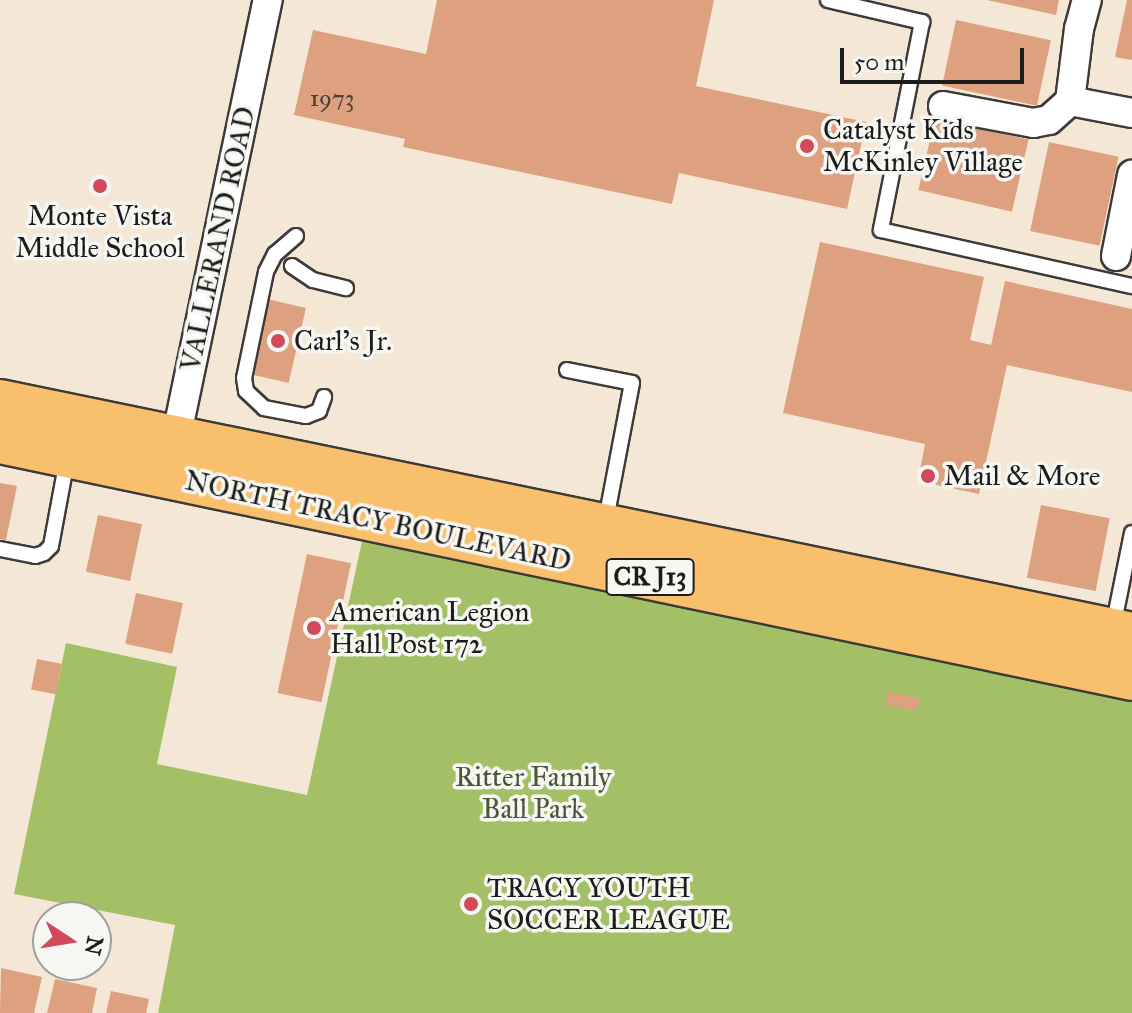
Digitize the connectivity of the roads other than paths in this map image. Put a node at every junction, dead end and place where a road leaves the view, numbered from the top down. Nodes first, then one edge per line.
1 (268, 0) edge
2 (828, 0) edge
3 (1087, 0) edge
4 (1070, 101) junction
5 (943, 106) dead end
6 (1132, 113) edge
7 (1132, 175) edge
8 (296, 236) dead end
9 (1116, 256) dead end
10 (292, 266) dead end
11 (1132, 286) edge
12 (346, 288) dead end
13 (567, 370) dead end
14 (324, 397) dead end
15 (0, 402) edge
16 (0, 441) edge
17 (68, 456) junction
18 (172, 457) junction
19 (413, 512) dead end
20 (367, 518) junction
21 (596, 532) junction
22 (1132, 533) edge
23 (0, 549) edge
24 (960, 625) dead end
25 (898, 628) junction
26 (1114, 636) edge
27 (1132, 678) edge

1 - 18 street, VALLERAND ROAD
2 - 11 lane
3 - 4 street
4 - 5 street
4 - 6 street
7 - 9 street
8 - 14 lane
10 - 12 lane
13 - 21 lane
15 - 18 main road, NORTH TRACY BOULEVARD / CR J13
16 - 17 main road, NORTH TRACY BOULEVARD / CR J13
17 - 18 main road, NORTH TRACY BOULEVARD / CR J13
17 - 23 lane
18 - 20 main road, NORTH TRACY BOULEVARD / CR J13
18 - 21 main road, NORTH TRACY BOULEVARD / CR J13
19 - 20 lane
20 - 25 main road, NORTH TRACY BOULEVARD / CR J13
21 - 26 main road, NORTH TRACY BOULEVARD / CR J13
22 - 26 lane
24 - 25 lane
25 - 27 main road, NORTH TRACY BOULEVARD / CR J13

